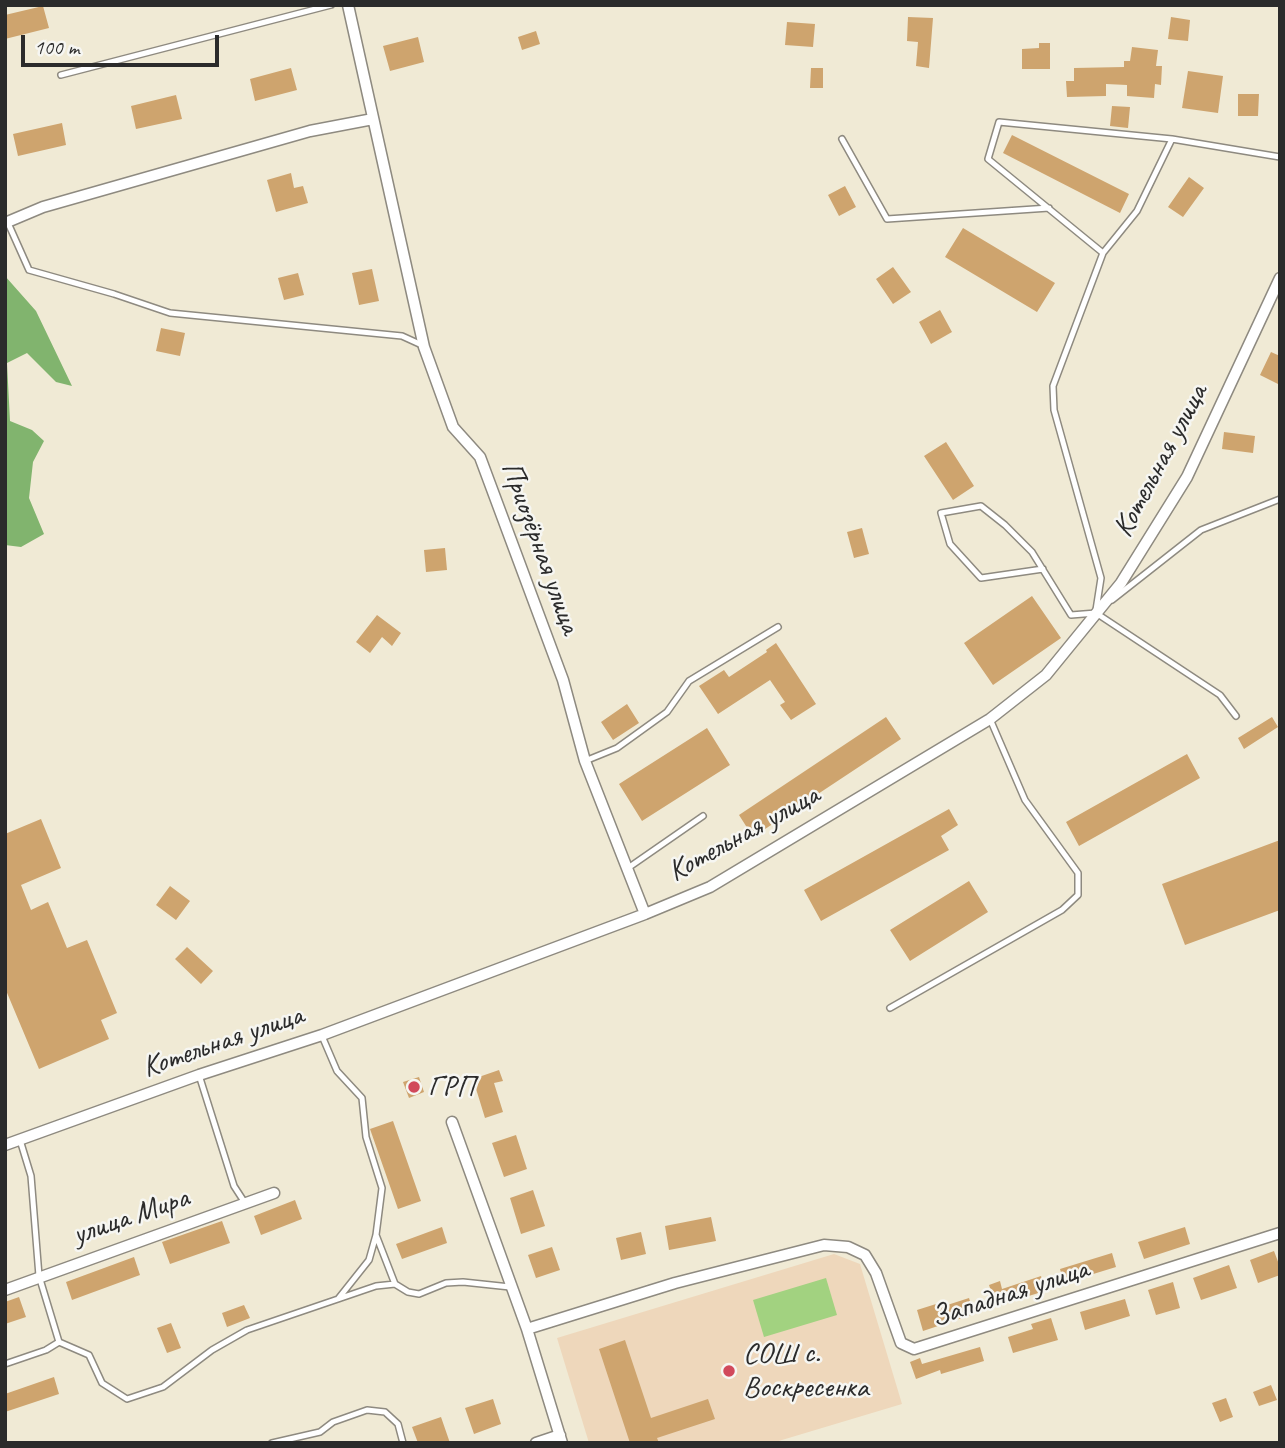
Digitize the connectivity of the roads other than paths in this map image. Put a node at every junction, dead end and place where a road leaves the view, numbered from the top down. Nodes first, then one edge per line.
1 (331, 5) edge
2 (348, 5) edge
3 (61, 75) dead end
4 (373, 119) junction
5 (842, 139) dead end
6 (1172, 139) junction
7 (1280, 157) edge
8 (1049, 208) junction
9 (7, 223) edge
10 (1103, 253) junction
11 (1280, 278) edge
12 (424, 347) junction
13 (1280, 499) edge
14 (1043, 569) junction
15 (1096, 613) junction
16 (778, 627) dead end
17 (1236, 716) dead end
18 (990, 719) junction
19 (585, 761) junction
20 (704, 817) dead end
21 (628, 868) junction
22 (645, 914) junction
23 (890, 1007) dead end
24 (322, 1035) junction
25 (199, 1075) junction
26 (452, 1122) dead end
27 (20, 1140) junction
28 (5, 1145) edge
29 (274, 1193) dead end
30 (245, 1204) junction
31 (1280, 1233) edge
32 (376, 1235) junction
33 (39, 1276) junction
34 (395, 1284) junction
35 (512, 1287) junction
36 (5, 1290) edge
37 (338, 1299) junction
38 (527, 1329) junction
39 (59, 1342) junction
40 (5, 1364) edge
41 (561, 1439) edge
42 (272, 1443) edge
43 (403, 1443) edge
44 (536, 1443) edge

1 - 3 lane
2 - 4 street, Приозёрная улица
4 - 9 street
4 - 12 street, Приозёрная улица
5 - 8 lane
6 - 7 lane
6 - 8 lane
6 - 10 lane
8 - 10 lane
9 - 12 lane
10 - 15 lane
11 - 15 street, Котельная улица
12 - 19 street, Приозёрная улица
13 - 15 lane
14 - 14 lane
14 - 15 lane
15 - 17 lane
15 - 18 street, Котельная улица
16 - 19 lane
18 - 22 street, Котельная улица
18 - 23 lane
19 - 21 street, Приозёрная улица
20 - 21 lane
21 - 22 street, Приозёрная улица
22 - 24 street, Котельная улица
24 - 25 street, Котельная улица
24 - 32 lane
25 - 27 street, Котельная улица
25 - 30 lane
26 - 35 street
27 - 28 street, Котельная улица
27 - 33 lane
29 - 30 street, улица Мира
30 - 33 street, улица Мира
31 - 38 street, Западная улица
32 - 34 lane
32 - 37 lane
33 - 36 street, улица Мира
33 - 39 lane
34 - 35 lane
34 - 37 lane
35 - 38 street
37 - 39 lane
38 - 41 street
39 - 40 lane
41 - 44 street
42 - 43 lane

